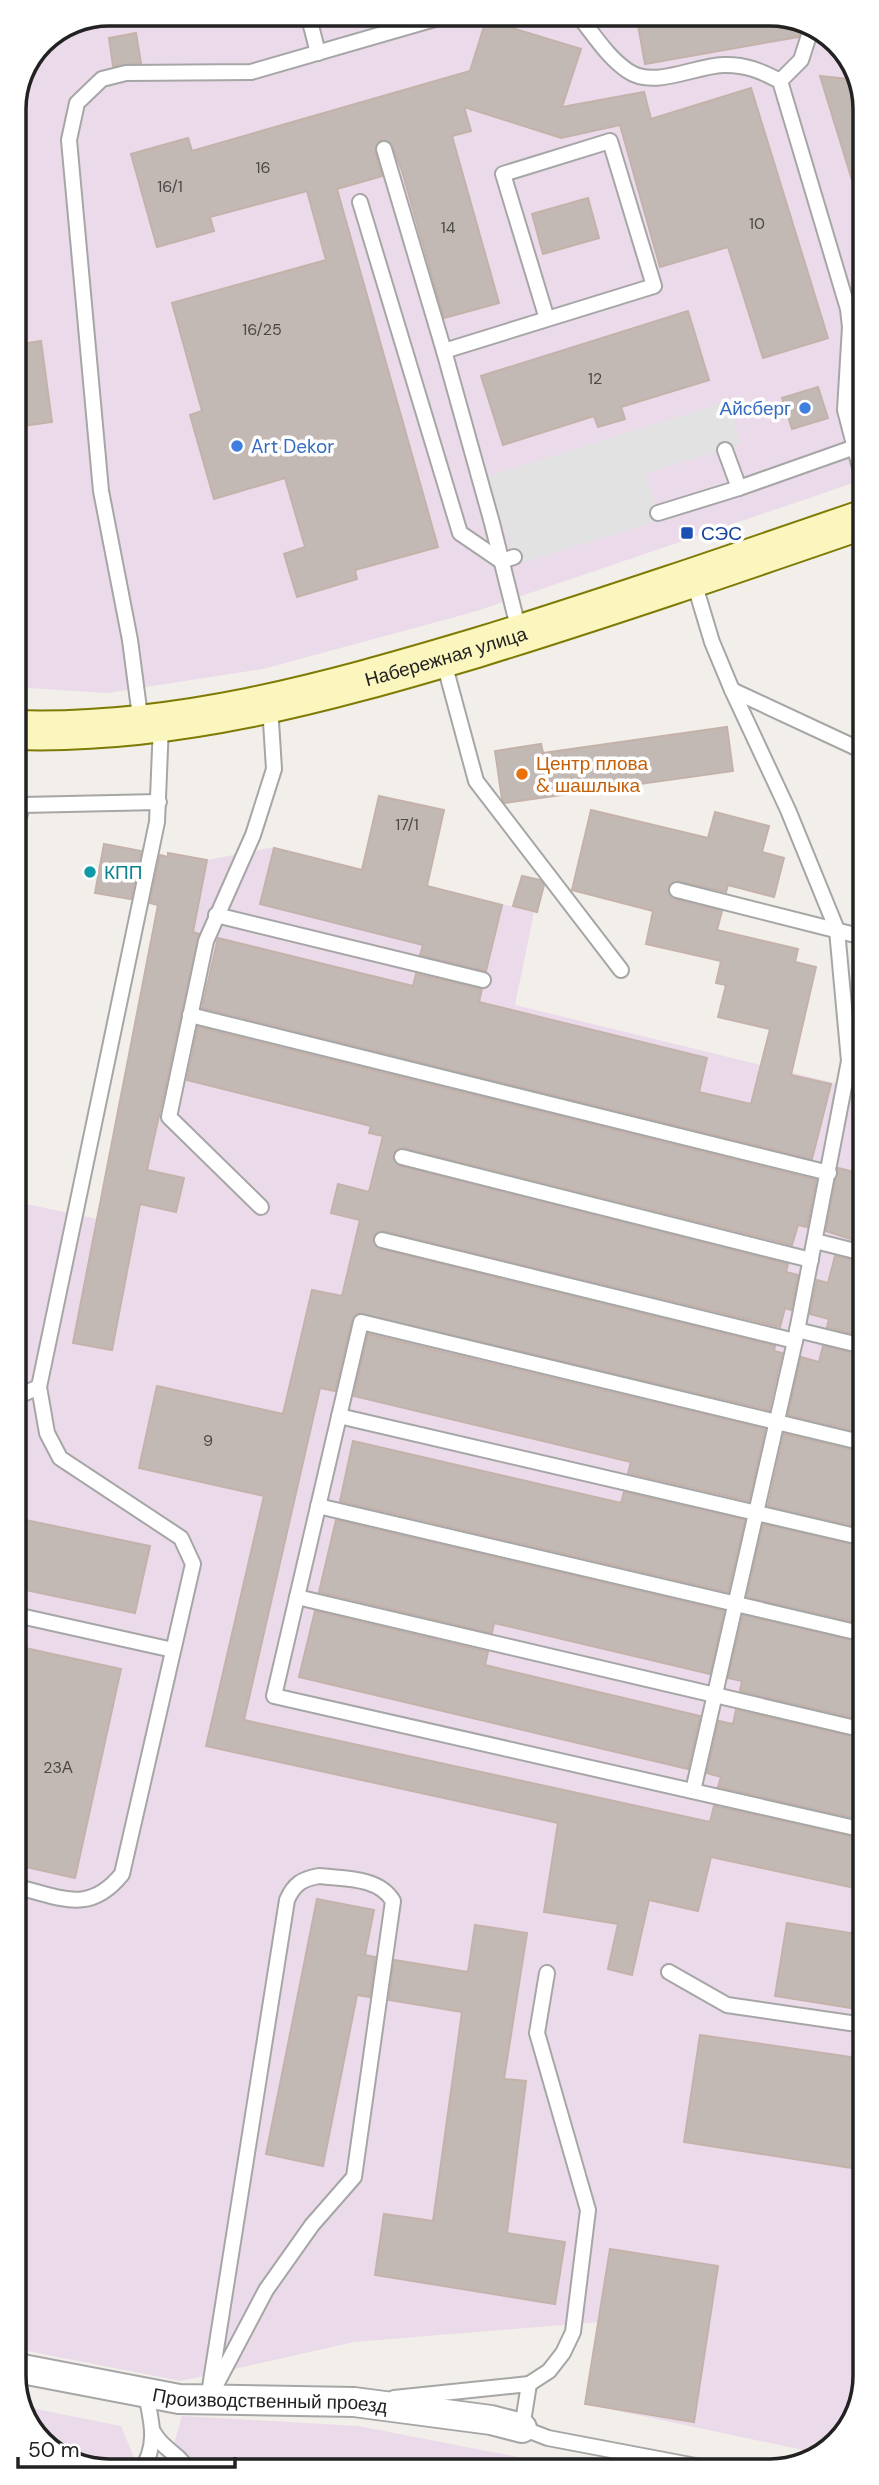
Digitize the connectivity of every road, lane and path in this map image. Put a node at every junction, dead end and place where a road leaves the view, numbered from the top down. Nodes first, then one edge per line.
1 (311, 26) edge
2 (411, 26) edge
3 (587, 26) edge
4 (809, 36) edge
5 (318, 53) junction
6 (779, 81) junction
7 (384, 149) dead end
8 (360, 202) dead end
9 (547, 319) junction
10 (444, 351) junction
11 (853, 440) edge
12 (853, 448) edge
13 (725, 450) dead end
14 (738, 488) junction
15 (658, 513) dead end
16 (853, 523) edge
17 (507, 559) junction
18 (692, 578) junction
19 (520, 634) junction
20 (443, 658) junction
21 (732, 690) junction
22 (270, 704) junction
23 (151, 726) junction
24 (26, 730) edge
25 (853, 746) edge
26 (159, 802) junction
27 (26, 805) edge
28 (677, 890) dead end
29 (216, 915) junction
30 (836, 930) junction
31 (853, 934) edge
32 (621, 970) dead end
33 (482, 980) dead end
34 (190, 1014) junction
35 (402, 1157) dead end
36 (829, 1173) junction
37 (261, 1207) dead end
38 (382, 1240) dead end
39 (815, 1241) junction
40 (853, 1250) edge
41 (811, 1260) junction
42 (796, 1336) junction
43 (853, 1345) edge
44 (38, 1387) junction
45 (26, 1392) edge
46 (339, 1416) junction
47 (777, 1422) junction
48 (853, 1440) edge
49 (318, 1506) junction
50 (756, 1513) junction
51 (853, 1535) edge
52 (297, 1597) junction
53 (736, 1604) junction
54 (26, 1617) edge
55 (853, 1631) edge
56 (173, 1650) junction
57 (715, 1696) junction
58 (853, 1727) edge
59 (693, 1791) junction
60 (853, 1827) edge
61 (26, 1888) edge
62 (669, 1972) dead end
63 (547, 1973) dead end
64 (853, 2023) edge
65 (26, 2370) edge
66 (529, 2384) junction
67 (146, 2395) junction
68 (208, 2400) junction
69 (354, 2402) junction
70 (522, 2428) junction
71 (154, 2433) junction
72 (147, 2459) edge
73 (181, 2459) edge
74 (659, 2459) edge

1 - 5 lane
2 - 5 lane
3 - 6 lane
4 - 6 lane
5 - 23 lane
6 - 11 lane
7 - 10 lane
8 - 17 lane
9 - 9 lane
9 - 10 lane
10 - 17 lane
12 - 14 lane
13 - 14 lane
14 - 15 lane
16 - 18 street, Набережная улица
17 - 19 lane
18 - 19 street, Набережная улица
18 - 21 lane
19 - 20 street, Набережная улица
20 - 22 street, Набережная улица
20 - 32 lane
21 - 25 lane
21 - 30 lane
22 - 23 street, Набережная улица
22 - 29 lane
23 - 24 street, Набережная улица
23 - 26 lane
26 - 27 lane
26 - 44 lane
28 - 30 lane
29 - 33 lane
29 - 34 lane
30 - 31 lane
30 - 36 lane
34 - 36 lane
34 - 37 lane
35 - 41 lane
36 - 39 lane
38 - 42 lane
39 - 40 lane
39 - 41 lane
41 - 42 lane
42 - 43 lane
42 - 47 lane
44 - 45 lane
44 - 56 lane
46 - 47 lane
46 - 49 lane
46 - 50 lane
47 - 48 lane
47 - 50 lane
49 - 52 lane
49 - 53 lane
50 - 51 lane
50 - 53 lane
52 - 57 lane
52 - 59 lane
53 - 55 lane
53 - 57 lane
54 - 56 lane
56 - 61 lane
57 - 58 lane
57 - 59 lane
59 - 60 lane
62 - 64 lane
63 - 66 lane
65 - 67 street, Производственный проезд
66 - 69 lane
66 - 70 lane
67 - 68 street, Производственный проезд
67 - 71 lane
68 - 68 lane
68 - 69 street, Производственный проезд
69 - 70 street, Производственный проезд
70 - 74 lane
71 - 72 lane
71 - 73 lane

